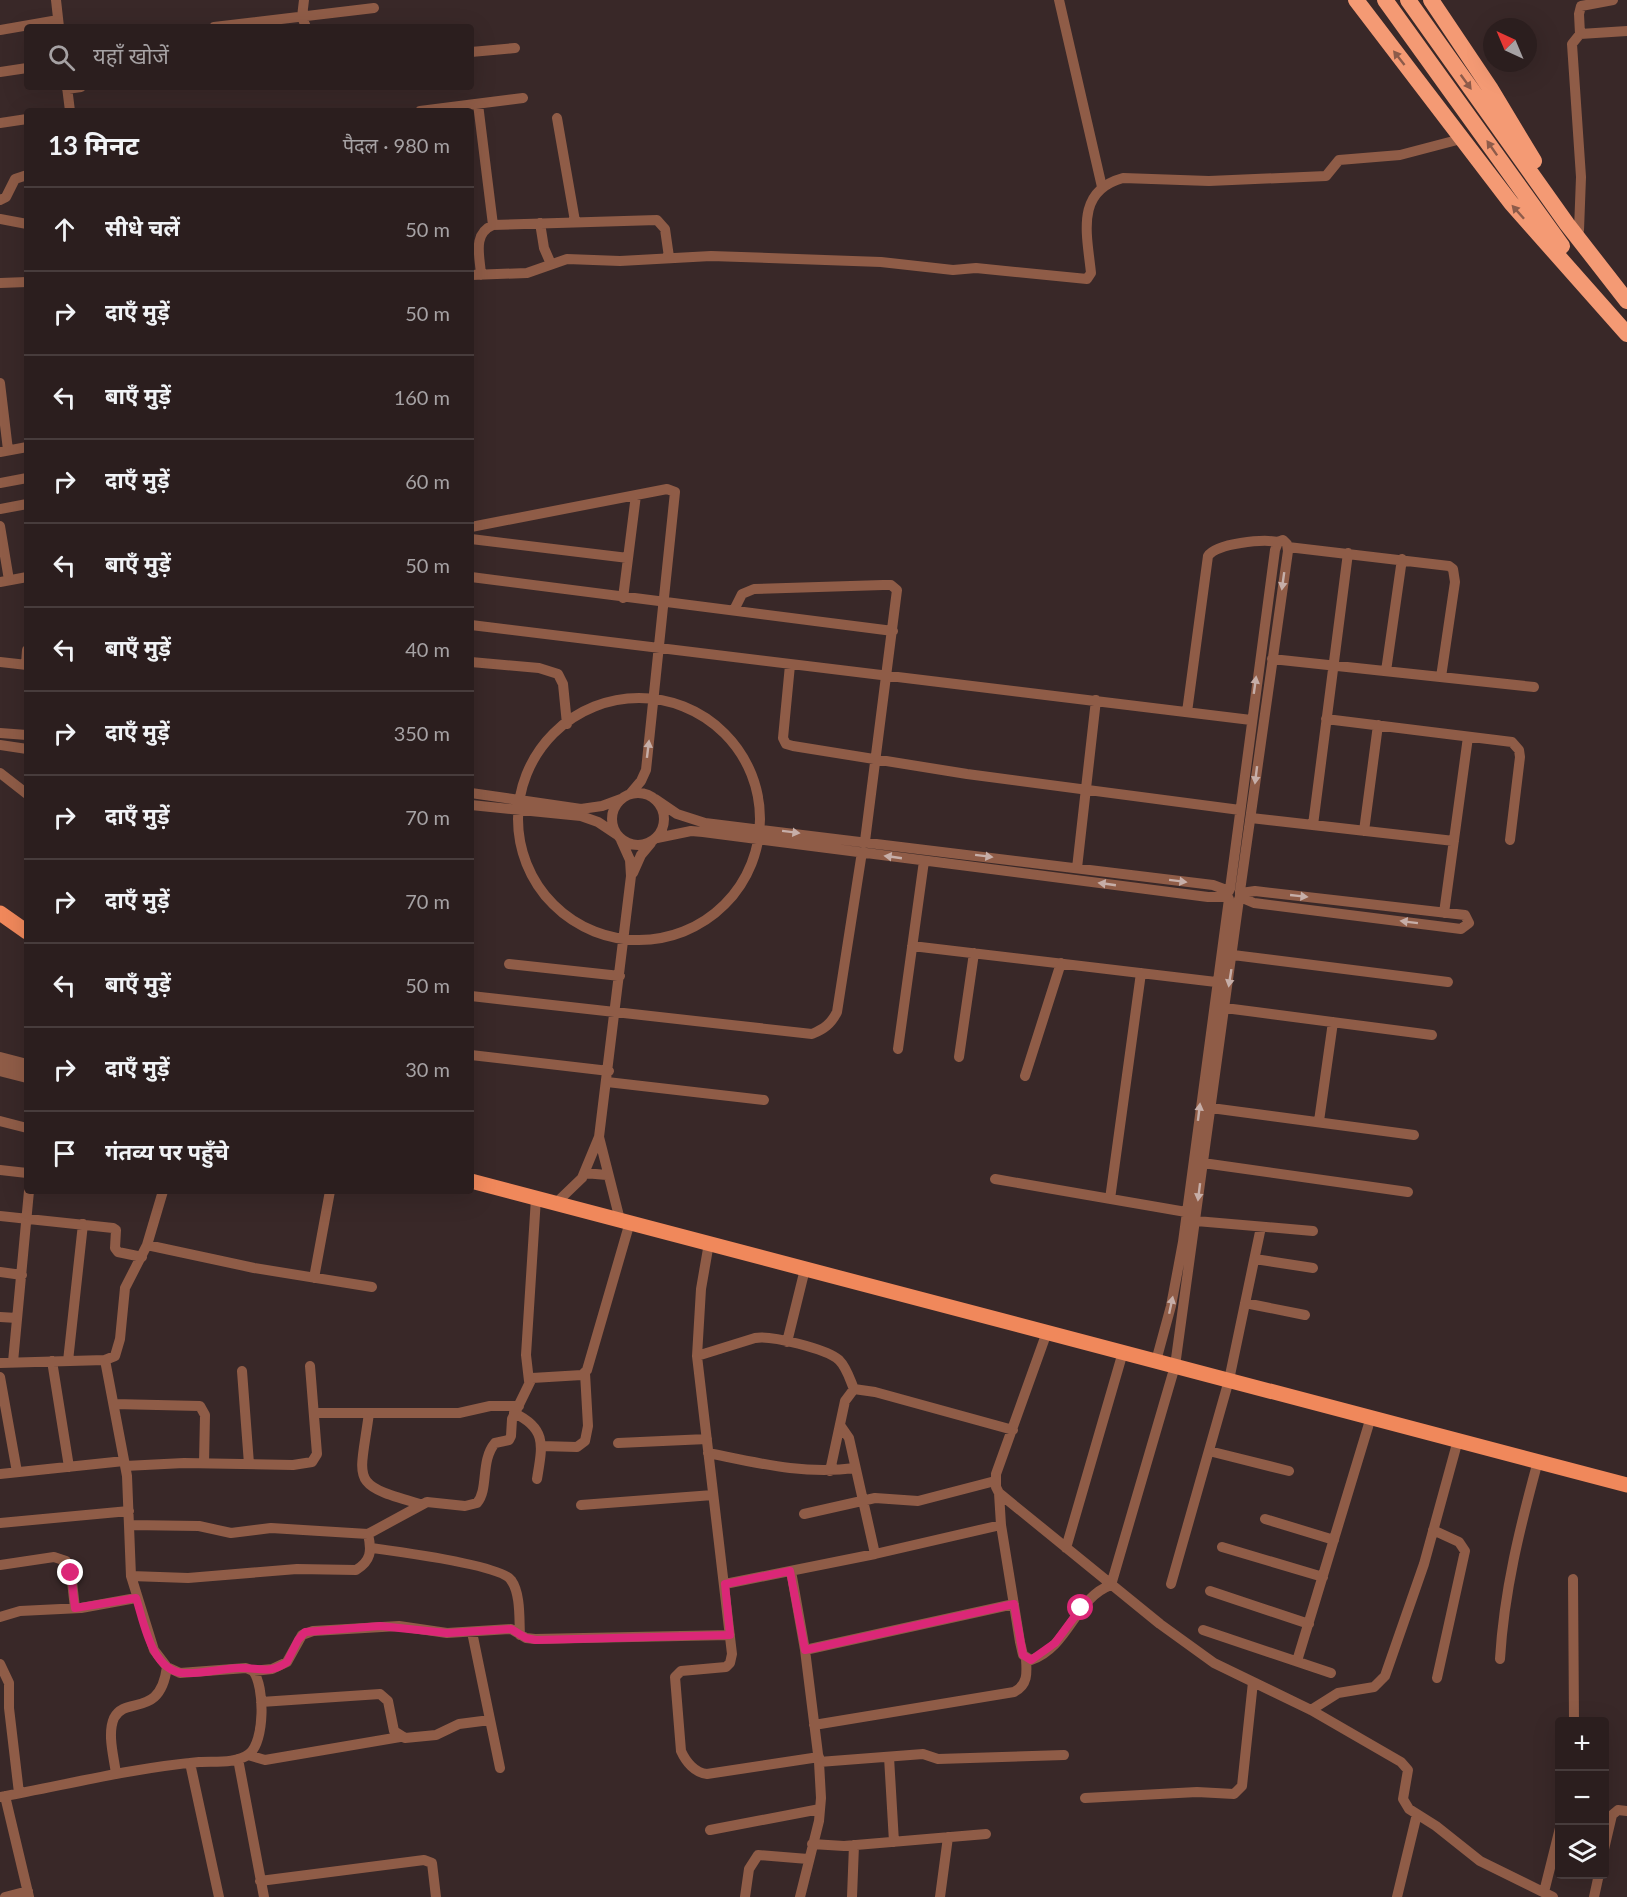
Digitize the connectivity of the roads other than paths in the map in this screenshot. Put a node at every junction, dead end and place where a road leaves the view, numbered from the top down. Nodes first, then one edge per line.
1 (56, 0) edge
2 (304, 0) edge
3 (1059, 0) edge
4 (1356, 0) edge
5 (1385, 0) edge
6 (1408, 0) edge
7 (1431, 0) edge
8 (1613, 0) edge
9 (374, 8) dead end
10 (304, 22) edge
11 (59, 24) edge
12 (268, 24) edge
13 (24, 28) edge
14 (0, 30) edge
15 (1627, 31) edge
16 (1580, 34) junction
17 (515, 48) dead end
18 (474, 52) edge
19 (24, 68) edge
20 (0, 72) edge
21 (67, 90) edge
22 (523, 98) dead end
23 (478, 104) junction
24 (70, 108) edge
25 (445, 108) edge
26 (557, 118) dead end
27 (24, 119) edge
28 (0, 123) edge
29 (1461, 139) junction
30 (24, 176) edge
31 (1102, 187) junction
32 (0, 200) edge
33 (0, 219) edge
34 (575, 221) junction
35 (24, 223) edge
36 (540, 223) junction
37 (493, 225) junction
38 (1579, 230) junction
39 (669, 257) junction
40 (551, 264) junction
41 (476, 275) edge
42 (24, 282) edge
43 (0, 283) edge
44 (1626, 300) edge
45 (1627, 332) edge
46 (0, 383) edge
47 (24, 448) edge
48 (4, 451) edge
49 (24, 479) edge
50 (0, 483) edge
51 (636, 495) junction
52 (24, 504) edge
53 (0, 508) edge
54 (0, 526) edge
55 (474, 526) edge
56 (474, 540) edge
57 (1283, 544) junction
58 (1348, 554) junction
59 (628, 558) junction
60 (1402, 560) junction
61 (24, 578) edge
62 (474, 578) edge
63 (4, 581) edge
64 (623, 598) junction
65 (665, 603) junction
66 (734, 610) junction
67 (474, 625) edge
68 (893, 631) junction
69 (659, 648) junction
70 (1272, 658) junction
71 (0, 662) edge
72 (474, 662) edge
73 (24, 664) edge
74 (790, 664) junction
75 (1332, 665) junction
76 (1386, 671) junction
77 (886, 676) junction
78 (1441, 677) junction
79 (1534, 687) dead end
80 (654, 699) junction
81 (1096, 700) junction
82 (1187, 712) junction
83 (1326, 718) junction
84 (1251, 720) junction
85 (567, 724) junction
86 (1378, 725) junction
87 (0, 733) edge
88 (24, 735) edge
89 (1468, 737) junction
90 (0, 746) edge
91 (24, 748) edge
92 (876, 758) junction
93 (646, 770) junction
94 (0, 773) edge
95 (1086, 791) junction
96 (24, 792) edge
97 (474, 794) edge
98 (626, 796) junction
99 (651, 796) junction
100 (517, 804) junction
101 (474, 805) edge
102 (1240, 810) junction
103 (1251, 818) junction
104 (1313, 825) junction
105 (1364, 831) junction
106 (759, 834) junction
107 (619, 837) junction
108 (1510, 840) dead end
109 (654, 841) junction
110 (1454, 841) junction
111 (864, 847) junction
112 (924, 861) junction
113 (1077, 868) junction
114 (631, 876) junction
115 (1235, 895) junction
116 (0, 913) edge
117 (1444, 913) junction
118 (24, 930) edge
119 (624, 940) junction
120 (912, 946) junction
121 (974, 953) junction
122 (1233, 955) junction
123 (1061, 963) junction
124 (509, 964) dead end
125 (1141, 973) junction
126 (620, 976) junction
127 (1216, 982) junction
128 (1448, 982) dead end
129 (474, 996) edge
130 (1225, 1008) junction
131 (616, 1012) junction
132 (1333, 1022) junction
133 (1432, 1035) dead end
134 (898, 1049) dead end
135 (474, 1055) edge
136 (959, 1057) dead end
137 (0, 1058) edge
138 (24, 1064) edge
139 (0, 1070) edge
140 (609, 1071) junction
141 (24, 1076) edge
142 (1025, 1077) dead end
143 (607, 1082) junction
144 (764, 1100) dead end
145 (1211, 1108) junction
146 (0, 1121) edge
147 (1319, 1121) junction
148 (24, 1127) edge
149 (1414, 1135) dead end
150 (599, 1137) junction
151 (1203, 1163) junction
152 (0, 1170) edge
153 (24, 1173) edge
154 (584, 1173) junction
155 (608, 1175) junction
156 (994, 1179) dead end
157 (474, 1182) edge
158 (1408, 1192) dead end
159 (29, 1194) edge
160 (162, 1194) edge
161 (329, 1194) edge
162 (536, 1198) junction
163 (1110, 1199) junction
164 (556, 1203) junction
165 (1186, 1212) junction
166 (0, 1216) edge
167 (28, 1218) junction
168 (625, 1221) junction
169 (1196, 1221) junction
170 (83, 1224) junction
171 (1261, 1227) junction
172 (1313, 1231) dead end
173 (709, 1243) junction
174 (147, 1245) junction
175 (142, 1257) junction
176 (1255, 1259) junction
177 (1313, 1268) dead end
178 (805, 1269) junction
179 (0, 1272) edge
180 (22, 1275) junction
181 (314, 1278) junction
182 (372, 1287) dead end
183 (1245, 1303) junction
184 (1305, 1315) dead end
185 (0, 1317) edge
186 (17, 1318) junction
187 (1047, 1332) junction
188 (787, 1341) junction
189 (1123, 1352) junction
190 (697, 1356) junction
191 (105, 1360) junction
192 (52, 1361) junction
193 (68, 1361) junction
194 (1156, 1361) junction
195 (0, 1362) edge
196 (13, 1362) junction
197 (310, 1366) dead end
198 (1175, 1366) junction
199 (242, 1371) dead end
200 (585, 1373) junction
201 (0, 1377) edge
202 (1229, 1380) junction
203 (529, 1381) junction
204 (855, 1389) junction
205 (114, 1404) junction
206 (517, 1410) junction
207 (314, 1413) junction
208 (369, 1413) junction
209 (1371, 1417) junction
210 (840, 1425) junction
211 (1013, 1430) junction
212 (707, 1439) junction
213 (1458, 1440) junction
214 (618, 1443) dead end
215 (541, 1446) junction
216 (1209, 1451) junction
217 (708, 1453) junction
218 (1538, 1461) junction
219 (125, 1463) junction
220 (204, 1463) junction
221 (249, 1464) junction
222 (69, 1467) junction
223 (855, 1468) junction
224 (830, 1471) junction
225 (1289, 1471) dead end
226 (17, 1472) junction
227 (0, 1474) edge
228 (537, 1479) dead end
229 (995, 1481) junction
230 (1627, 1485) edge
231 (999, 1493) junction
232 (713, 1495) junction
233 (863, 1501) junction
234 (420, 1504) junction
235 (581, 1505) dead end
236 (129, 1511) junction
237 (804, 1514) dead end
238 (1265, 1519) dead end
239 (0, 1523) edge
240 (130, 1525) junction
241 (1001, 1526) junction
242 (1433, 1530) junction
243 (368, 1534) junction
244 (1334, 1540) junction
245 (1222, 1547) dead end
246 (372, 1548) junction
247 (1066, 1548) junction
248 (875, 1554) junction
249 (0, 1565) edge
250 (790, 1571) junction
251 (131, 1576) junction
252 (1323, 1577) junction
253 (1573, 1579) dead end
254 (725, 1584) junction
255 (1171, 1584) dead end
256 (1112, 1585) junction
257 (1210, 1591) dead end
258 (136, 1598) junction
259 (1014, 1604) junction
260 (75, 1608) junction
261 (0, 1617) edge
262 (1309, 1624) junction
263 (1203, 1630) dead end
264 (472, 1632) junction
265 (520, 1635) junction
266 (730, 1635) junction
267 (805, 1650) junction
268 (1026, 1659) junction
269 (1500, 1659) dead end
270 (1298, 1661) junction
271 (0, 1664) edge
272 (167, 1667) junction
273 (253, 1671) junction
274 (1331, 1672) dead end
275 (1437, 1678) dead end
276 (1253, 1682) junction
277 (261, 1702) junction
278 (1311, 1710) junction
279 (1574, 1717) edge
280 (490, 1720) junction
281 (814, 1725) junction
282 (400, 1737) junction
283 (1064, 1755) dead end
284 (243, 1757) junction
285 (889, 1757) junction
286 (819, 1760) junction
287 (190, 1763) junction
288 (500, 1768) dead end
289 (116, 1774) junction
290 (19, 1793) junction
291 (3, 1796) edge
292 (1085, 1798) dead end
293 (820, 1809) junction
294 (1627, 1811) edge
295 (1417, 1814) junction
296 (710, 1830) dead end
297 (1609, 1830) edge
298 (986, 1834) dead end
299 (948, 1837) junction
300 (894, 1842) junction
301 (812, 1844) junction
302 (854, 1845) junction
303 (1555, 1856) edge
304 (808, 1859) junction
305 (1598, 1879) edge
306 (260, 1881) junction
307 (29, 1894) edge
308 (1548, 1895) edge
309 (5, 1897) edge
310 (219, 1897) edge
311 (264, 1897) edge
312 (436, 1897) edge
313 (745, 1897) edge
314 (800, 1897) edge
315 (852, 1897) edge
316 (940, 1897) edge
317 (1397, 1897) edge
318 (1594, 1897) edge

1 - 11 street
2 - 10 street
3 - 31 street
29 -> 4 highway
45 -> 5 highway
6 -> 44 highway
7 - 38 highway
8 - 16 street
9 - 10 street
10 - 12 street
13 - 14 street
15 - 16 street
16 - 38 street
17 - 18 street
19 - 20 street
21 - 24 street
22 - 23 street
23 - 25 street
23 - 37 street
26 - 34 street
27 - 28 street
29 - 31 street
45 -> 29 highway
30 - 32 street
31 - 39 street
33 - 35 street
34 - 36 street
34 - 39 street
36 - 37 street
36 - 40 street
37 - 41 street
38 - 44 highway
39 - 40 street
40 - 41 street
42 - 43 street
46 - 48 street
47 - 48 street
49 - 50 street
51 - 55 street
51 - 59 street
51 - 65 street
52 - 53 street
54 - 63 street
56 - 59 street
57 - 58 street
57 -> 70 street
57 - 82 street
84 -> 57 street
58 - 60 street
58 - 75 street
59 - 64 street
60 - 76 street
60 - 78 street
61 - 63 street
62 - 64 street
64 - 65 street
65 - 66 street
65 - 69 street
66 - 68 street
66 - 68 street
67 - 69 street
68 - 77 street
69 - 74 street
69 - 80 street
70 - 75 street
70 -> 103 street
71 - 73 street
72 - 85 street
74 - 77 street
74 - 92 street
75 - 76 street
75 - 83 street
76 - 78 street
77 - 81 street
77 - 92 street
78 - 79 street
80 - 85 street
93 -> 80 street
80 - 106 street
81 - 82 street
81 - 95 street
82 - 84 street
83 - 86 street
83 - 104 street
84 - 102 street
85 - 100 street
86 - 89 street
86 - 105 street
87 - 88 street
89 - 108 street
89 - 110 street
90 - 91 street
92 - 95 street
92 - 111 street
93 - 98 street
93 - 99 street
94 - 96 street
95 - 102 street
95 - 113 street
97 - 100 street
98 - 99 street
98 - 100 street
98 - 107 street
99 - 106 street
99 - 109 street
100 - 101 street
100 - 107 street
100 - 119 street
102 - 115 street
103 - 104 street
103 - 115 street
104 - 105 street
105 - 110 street
106 - 109 street
106 - 111 street
106 - 119 street
107 - 109 street
107 - 114 street
109 - 114 street
110 - 117 street
112 -> 111 street
111 -> 113 street
111 - 131 street
115 -> 112 street
112 - 120 street
113 -> 115 street
114 - 119 street
115 -> 117 street
117 -> 115 street
115 - 122 street
115 - 127 street
116 - 118 main road
119 - 126 street
120 - 121 street
120 - 134 street
121 - 123 street
121 - 136 street
122 - 128 street
122 -> 130 street
123 - 125 street
123 - 142 street
124 - 126 street
125 - 127 street
125 - 163 street
126 - 131 street
165 -> 127 street
129 - 131 street
130 - 132 street
130 - 145 street
131 - 140 street
132 - 133 street
132 - 147 street
135 - 140 street
137 - 138 street
139 - 141 street
140 - 143 street
143 - 144 street
143 - 150 street
145 - 147 street
145 - 151 street
146 - 148 street
147 - 149 street
150 - 154 street
150 - 155 street
151 - 158 street
151 -> 169 street
152 - 153 street
154 - 155 street
154 - 164 street
155 - 168 street
156 - 163 street
157 - 162 main road
159 - 167 street
160 - 174 street
161 - 181 street
162 - 164 main road
162 - 203 street
163 - 165 street
164 - 168 main road
194 -> 165 street
166 - 167 street
167 - 170 street
167 - 180 street
168 - 173 main road
168 - 200 street
169 - 171 street
169 - 198 street
170 - 175 street
170 - 193 street
171 - 172 street
171 - 176 street
173 - 178 main road
173 - 190 street
174 - 175 street
174 - 181 street
175 - 191 street
176 - 177 street
176 - 183 street
178 - 187 main road
178 - 188 street
179 - 180 street
180 - 186 street
181 - 182 street
183 - 184 street
183 - 202 street
185 - 186 street
186 - 196 street
187 - 189 main road
187 - 211 street
188 - 190 street
188 - 204 street
189 - 194 main road
189 - 247 street
190 - 212 street
191 - 193 street
191 - 205 street
192 - 193 street
192 - 196 street
192 - 222 street
194 - 198 main road
195 - 196 street
197 - 207 street
198 - 202 main road
198 - 256 street
199 - 221 street
200 - 203 street
200 - 215 street
201 - 226 street
202 - 209 main road
202 - 216 street
203 - 206 street
204 - 210 street
204 - 211 street
205 - 219 street
205 - 220 street
206 - 208 street
206 - 215 street
206 - 234 street
207 - 208 street
207 - 221 street
208 - 234 street
209 - 213 main road
209 - 244 street
210 - 223 street
210 - 224 street
211 - 229 street
212 - 214 street
212 - 217 street
213 - 218 main road
213 - 242 street
215 - 228 street
216 - 225 street
216 - 255 street
217 - 224 street
217 - 232 street
218 - 230 main road
218 - 269 street
219 - 220 street
219 - 222 street
219 - 236 street
220 - 221 street
222 - 226 street
223 - 224 street
223 - 233 street
226 - 227 street
229 - 231 street
229 - 233 street
231 - 241 street
231 - 247 street
232 - 235 street
232 - 254 street
233 - 237 street
233 - 248 street
234 - 243 street
236 - 239 street
236 - 240 street
238 - 244 street
240 - 243 street
240 - 251 street
241 - 248 street
241 - 259 street
242 - 275 street
242 - 278 street
243 - 246 street
244 - 252 street
245 - 252 street
246 - 251 street
246 - 265 street
247 - 256 street
248 - 250 street
249 - 260 street
250 - 254 street
250 - 267 street
251 - 258 street
252 - 262 street
253 - 279 street
254 - 266 street
256 - 268 street
256 - 276 street
257 - 262 street
258 - 260 street
258 - 272 street
259 - 267 street
259 - 268 street
260 - 261 street
262 - 270 street
263 - 270 street
264 - 265 street
264 - 273 street
264 - 280 street
265 - 266 street
266 - 286 street
267 - 281 street
268 - 281 street
270 - 274 street
271 - 290 street
272 - 273 street
272 - 289 street
273 - 277 street
276 - 278 street
276 - 292 street
277 - 282 street
277 - 284 street
278 - 295 street
280 - 282 street
280 - 288 street
281 - 286 street
282 - 284 street
283 - 285 street
284 - 287 street
284 - 306 street
285 - 286 street
285 - 300 street
286 - 293 street
287 - 289 street
287 - 310 street
289 - 290 street
290 - 291 street
291 - 307 street
293 - 296 street
293 - 301 street
294 - 297 street
295 - 308 street
295 - 317 street
298 - 299 street
299 - 300 street
299 - 316 street
300 - 302 street
301 - 302 street
301 - 304 street
302 - 315 street
303 - 308 street
304 - 313 street
304 - 314 street
305 - 318 street
306 - 311 street
306 - 312 street
307 - 309 street

